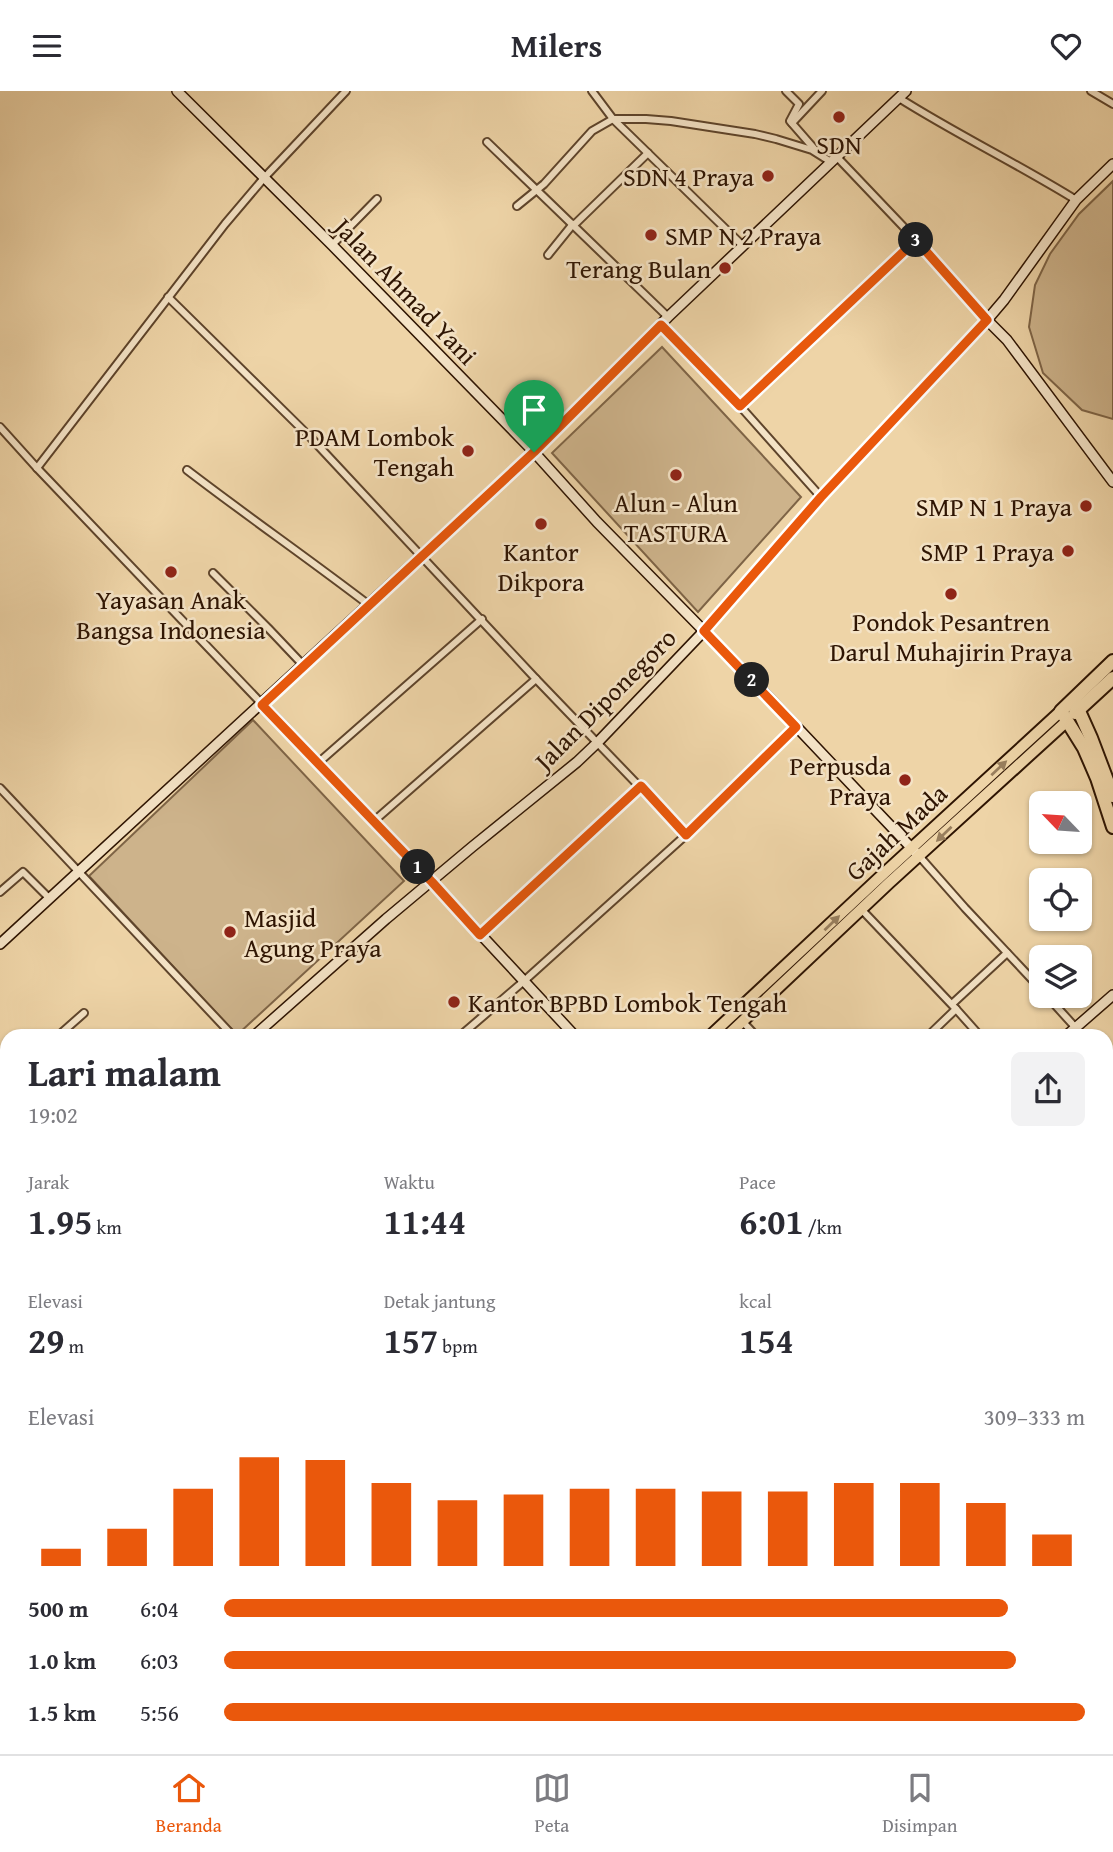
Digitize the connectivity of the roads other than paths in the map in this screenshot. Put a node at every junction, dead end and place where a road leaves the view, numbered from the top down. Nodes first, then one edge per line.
1 (177, 91) edge
2 (346, 91) edge
3 (592, 91) edge
4 (786, 91) edge
5 (822, 91) edge
6 (1091, 91) edge
7 (902, 94) edge
8 (1113, 104) edge
9 (613, 119) junction
10 (792, 123) junction
11 (487, 142) dead end
12 (648, 153) junction
13 (818, 154) junction
14 (834, 160) junction
15 (1113, 164) edge
16 (264, 178) junction
17 (536, 191) junction
18 (377, 199) dead end
19 (1076, 200) junction
20 (517, 206) dead end
21 (573, 224) junction
22 (916, 240) junction
23 (332, 244) junction
24 (743, 246) junction
25 (548, 255) dead end
26 (168, 297) junction
27 (987, 320) junction
28 (664, 321) junction
29 (740, 406) junction
30 (0, 427) edge
31 (534, 452) junction
32 (37, 468) junction
33 (187, 470) dead end
34 (1113, 481) edge
35 (821, 497) junction
36 (422, 557) junction
37 (213, 573) dead end
38 (369, 605) junction
39 (482, 619) junction
40 (704, 631) junction
41 (1113, 661) edge
42 (304, 666) junction
43 (1113, 678) edge
44 (536, 679) junction
45 (262, 705) junction
46 (1076, 705) junction
47 (1064, 716) junction
48 (796, 727) junction
49 (598, 742) junction
50 (318, 763) junction
51 (641, 786) junction
52 (0, 788) edge
53 (1113, 796) edge
54 (374, 821) junction
55 (1113, 827) edge
56 (686, 835) junction
57 (916, 853) junction
58 (78, 871) junction
59 (432, 882) junction
60 (0, 892) edge
61 (49, 898) junction
62 (862, 910) junction
63 (480, 935) junction
64 (0, 944) edge
65 (1007, 953) junction
66 (800, 960) junction
67 (1029, 976) edge
68 (524, 981) junction
69 (1113, 995) edge
70 (954, 1006) junction
71 (1058, 1008) edge
72 (84, 1013) dead end
73 (743, 1022) junction
74 (1075, 1027) joint
75 (66, 1029) edge
76 (226, 1029) edge
77 (262, 1029) edge
78 (468, 1029) edge
79 (568, 1029) edge
80 (718, 1029) edge
81 (735, 1029) edge
82 (750, 1029) edge
83 (934, 1029) edge
84 (974, 1029) edge

1 - 16 street, Jalan Ahmad Yani
2 - 16 street
3 - 9 street
4 - 10 street
5 - 10 street
6 - 8 street
7 - 14 street
7 - 19 street
9 - 12 street
9 - 13 street
9 - 17 street
10 - 13 street
11 - 17 street
12 - 21 street
12 - 24 street
13 - 14 street
14 - 22 street
14 - 24 street
15 - 19 street, Jalan Diponegoro
16 - 23 street, Jalan Ahmad Yani
16 - 26 street
17 - 20 street
17 - 21 street
18 - 23 street
19 - 27 street, Jalan Diponegoro
21 - 25 street
21 - 28 street
22 - 27 street
22 - 29 street
23 - 31 street, Jalan Ahmad Yani
24 - 28 street
26 - 32 street
26 - 36 street
27 - 34 street
27 - 35 street, Jalan Diponegoro
28 - 29 street
28 - 31 street
29 - 35 street
30 - 32 street
31 - 36 street
31 - 40 street, Jalan Ahmad Yani
32 - 45 street
33 - 38 street
35 - 40 street, Jalan Diponegoro
36 - 38 street
36 - 39 street
37 - 42 street
38 - 42 street
39 - 44 street
39 - 50 street
40 - 48 street, Jalan Ahmad Yani
40 - 49 street, Jalan Diponegoro
41 - 46 highway, Gajah Mada
42 - 45 street
43 - 46 highway, Gajah Mada
44 - 49 street
44 - 54 street
45 - 50 street
45 - 58 street
46 - 47 highway, Gajah Mada
46 - 53 highway
47 - 55 highway
47 - 57 main road, Gajah Mada
48 - 56 street
48 - 57 street, Jalan Ahmad Yani
49 - 51 street
49 - 59 street, Jalan Diponegoro
50 - 54 street
51 - 56 street
51 - 63 street
52 - 58 street
54 - 59 street
56 - 68 street
57 - 62 main road, Gajah Mada
57 - 65 street
66 -> 57 main road, Gajah Mada
58 - 61 street
58 - 76 street
59 - 63 street
59 - 77 street, Jalan Diponegoro
60 - 61 street
61 - 64 street
62 - 66 main road, Gajah Mada
62 - 70 street
63 - 68 street
65 - 67 street
65 - 70 street
66 - 73 main road, Gajah Mada
66 - 80 main road, Gajah Mada
68 - 78 street
68 - 79 street
69 - 74 street
70 - 83 street
70 - 84 street
71 - 74 street
72 - 75 street
73 - 81 main road, Gajah Mada
73 - 82 street

